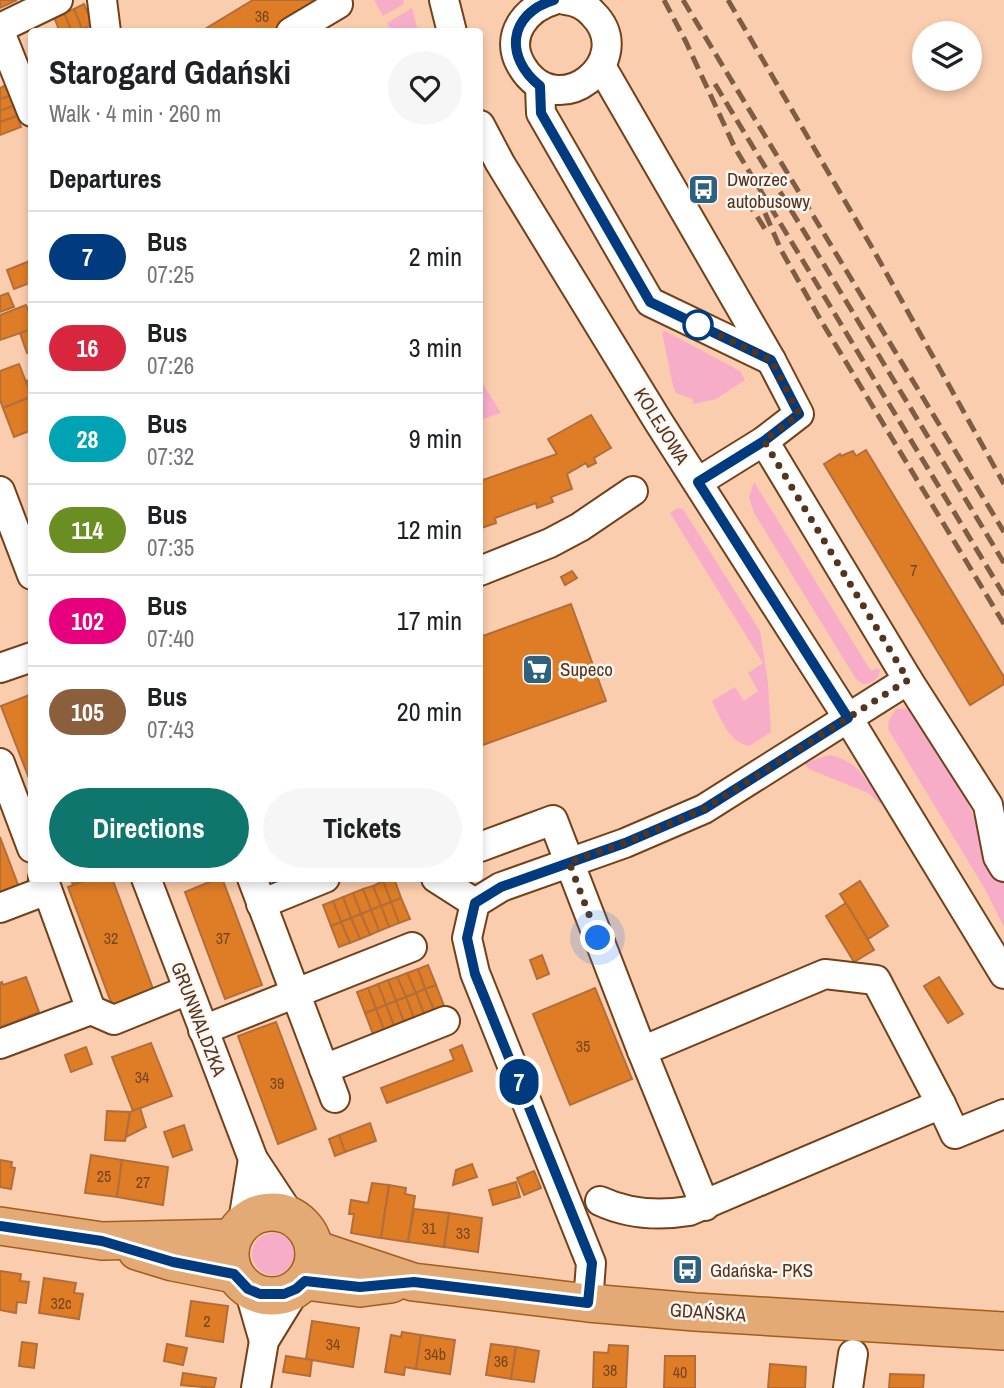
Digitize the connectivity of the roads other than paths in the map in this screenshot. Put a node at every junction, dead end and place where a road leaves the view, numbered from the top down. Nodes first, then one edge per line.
1 (58, 0) edge
2 (102, 0) edge
3 (444, 0) edge
4 (554, 0) edge
5 (565, 0) edge
6 (338, 4) dead end
7 (106, 28) edge
8 (298, 28) edge
9 (451, 28) edge
10 (0, 30) edge
11 (601, 66) junction
12 (540, 86) junction
13 (28, 102) edge
14 (483, 131) edge
15 (771, 360) junction
16 (764, 441) junction
17 (698, 482) junction
18 (0, 491) edge
19 (633, 491) dead end
20 (28, 564) edge
21 (483, 570) edge
22 (28, 658) edge
23 (0, 668) edge
24 (908, 680) junction
25 (848, 718) junction
26 (0, 763) edge
27 (28, 837) edge
28 (483, 846) edge
29 (569, 862) junction
30 (1004, 867) edge
31 (148, 882) edge
32 (304, 882) edge
33 (442, 882) edge
34 (45, 884) edge
35 (257, 891) edge
36 (475, 903) junction
37 (0, 908) edge
38 (412, 947) dead end
39 (1004, 974) edge
40 (188, 990) junction
41 (295, 993) junction
42 (91, 1010) junction
43 (445, 1021) dead end
44 (203, 1030) junction
45 (0, 1044) edge
46 (642, 1051) junction
47 (324, 1069) junction
48 (334, 1098) dead end
49 (941, 1104) junction
50 (1004, 1114) edge
51 (253, 1159) junction
52 (600, 1201) dead end
53 (705, 1206) junction
54 (290, 1215) junction
55 (0, 1226) edge
56 (238, 1230) junction
57 (102, 1241) junction
58 (305, 1273) junction
59 (242, 1282) junction
60 (588, 1303) junction
61 (994, 1331) edge
62 (264, 1341) junction
63 (853, 1354) dead end
64 (256, 1388) edge
65 (848, 1388) edge

1 - 10 street
2 - 7 street
3 - 9 street
4 - 12 street
5 - 11 street
6 - 8 street
10 - 13 street
11 - 12 street
11 - 15 street
12 - 15 street
14 - 17 street, KOLEJOWA
15 - 16 street
16 - 17 street
16 - 24 street
17 - 25 street, KOLEJOWA
18 - 20 street
19 - 21 street
22 - 23 street
24 - 25 street
24 - 30 street
25 - 29 street
25 - 39 street, KOLEJOWA
26 - 27 street
28 - 29 street
29 - 36 street
29 - 46 street
31 - 40 street, GRUNWALDZKA
32 - 35 street
33 - 36 street
34 - 37 street
34 - 42 street
35 - 41 street
36 - 60 street
38 - 41 street
40 - 42 street
40 - 44 street, GRUNWALDZKA
41 - 44 street
41 - 47 street
42 - 45 street
43 - 47 street
44 - 51 street, GRUNWALDZKA
46 - 49 street
46 - 53 street
47 - 48 street
49 - 50 street
49 - 53 street
51 - 54 street, GRUNWALDZKA
51 - 56 street
52 - 53 street
54 - 56 main road
54 - 58 main road
55 - 57 main road
56 - 57 main road
56 - 59 main road
57 - 59 main road
58 - 59 main road
58 - 60 main road, GDAŃSKA
58 - 62 street
59 - 62 street
60 - 61 main road, GDAŃSKA
62 - 64 street
63 - 65 street

